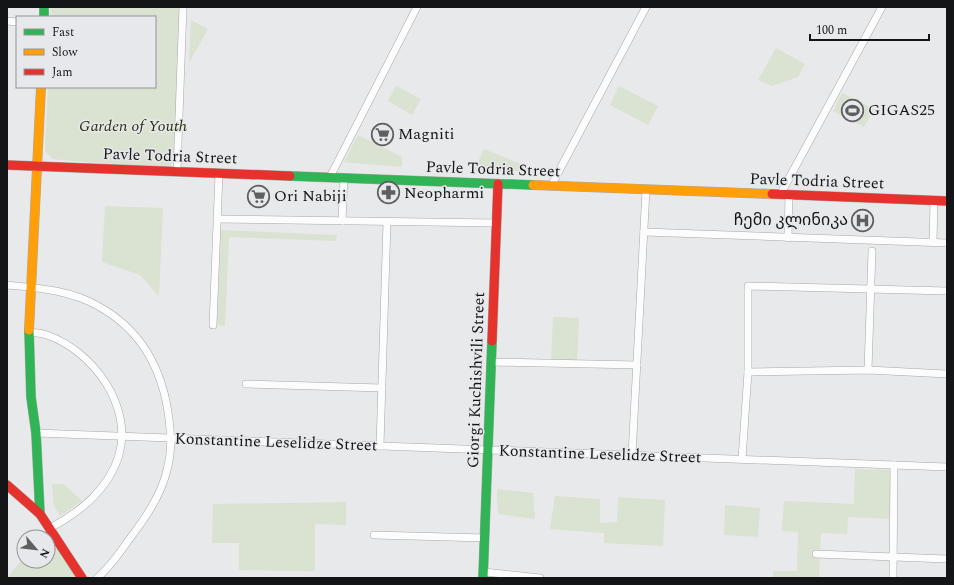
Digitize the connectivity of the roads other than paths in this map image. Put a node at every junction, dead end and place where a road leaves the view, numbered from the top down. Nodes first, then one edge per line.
1 (183, 7) edge
2 (417, 7) edge
3 (646, 7) edge
4 (882, 7) edge
5 (41, 88) edge
6 (7, 165) edge
7 (39, 166) junction
8 (177, 171) junction
9 (219, 173) junction
10 (330, 177) junction
11 (344, 178) junction
12 (498, 184) junction
13 (551, 186) junction
14 (646, 190) junction
15 (785, 195) junction
16 (934, 201) junction
17 (947, 201) edge
18 (218, 219) junction
19 (342, 221) junction
20 (386, 222) junction
21 (496, 223) junction
22 (644, 232) junction
23 (788, 238) junction
24 (933, 242) junction
25 (947, 243) edge
26 (872, 251) dead end
27 (7, 285) edge
28 (32, 287) junction
29 (871, 288) junction
30 (947, 291) edge
31 (213, 325) dead end
32 (29, 332) junction
33 (491, 362) junction
34 (637, 365) junction
35 (868, 370) junction
36 (748, 372) junction
37 (947, 374) edge
38 (246, 384) dead end
39 (382, 388) junction
40 (36, 433) junction
41 (121, 437) junction
42 (171, 439) junction
43 (380, 446) junction
44 (488, 450) junction
45 (632, 455) junction
46 (742, 459) junction
47 (894, 465) junction
48 (947, 467) edge
49 (7, 485) edge
50 (40, 514) junction
51 (50, 528) junction
52 (374, 535) dead end
53 (485, 538) junction
54 (816, 554) dead end
55 (893, 557) junction
56 (947, 559) edge
57 (484, 575) edge
58 (82, 578) edge
59 (97, 578) edge
60 (540, 578) edge
61 (893, 578) edge

1 - 8 street
2 - 10 street
3 - 13 street
4 - 15 street
5 - 7 street
6 - 7 street, Pavle Todria Street
7 - 8 street, Pavle Todria Street
7 - 28 street
8 - 9 street, Pavle Todria Street
9 - 10 street, Pavle Todria Street
9 - 18 street
10 - 11 street, Pavle Todria Street
11 - 12 street, Pavle Todria Street
11 - 19 street
12 - 13 street, Pavle Todria Street
12 - 21 street, Giorgi Kuchishvili Street
13 - 14 street, Pavle Todria Street
14 - 15 street, Pavle Todria Street
14 - 22 street
15 - 16 street, Pavle Todria Street
15 - 23 street
16 - 17 street, Pavle Todria Street
16 - 24 street
18 - 19 street
18 - 31 street
19 - 20 street
20 - 21 street
20 - 39 street
21 - 33 street, Giorgi Kuchishvili Street
22 - 23 street
22 - 34 street
23 - 24 street
24 - 25 street
26 - 29 street
27 - 28 street
28 - 32 street
28 - 42 street
29 - 30 street
29 - 35 street
29 - 36 street
32 - 40 street
32 - 41 street
33 - 34 street
33 - 44 street, Giorgi Kuchishvili Street
34 - 45 street
35 - 36 street
35 - 37 street
36 - 46 street
38 - 39 street
39 - 43 street
40 - 41 street, Konstantine Leselidze Street
40 - 50 street
41 - 42 street, Konstantine Leselidze Street
41 - 51 street
42 - 43 street, Konstantine Leselidze Street
42 - 59 street
43 - 44 street, Konstantine Leselidze Street
44 - 45 street, Konstantine Leselidze Street
44 - 53 street, Giorgi Kuchishvili Street
45 - 46 street, Konstantine Leselidze Street
46 - 47 street, Konstantine Leselidze Street
47 - 48 street, Konstantine Leselidze Street
47 - 55 street
49 - 50 street
50 - 51 street
51 - 58 street
52 - 53 street
53 - 57 street, Giorgi Kuchishvili Street
54 - 55 street
55 - 56 street
55 - 61 street
57 - 60 street

